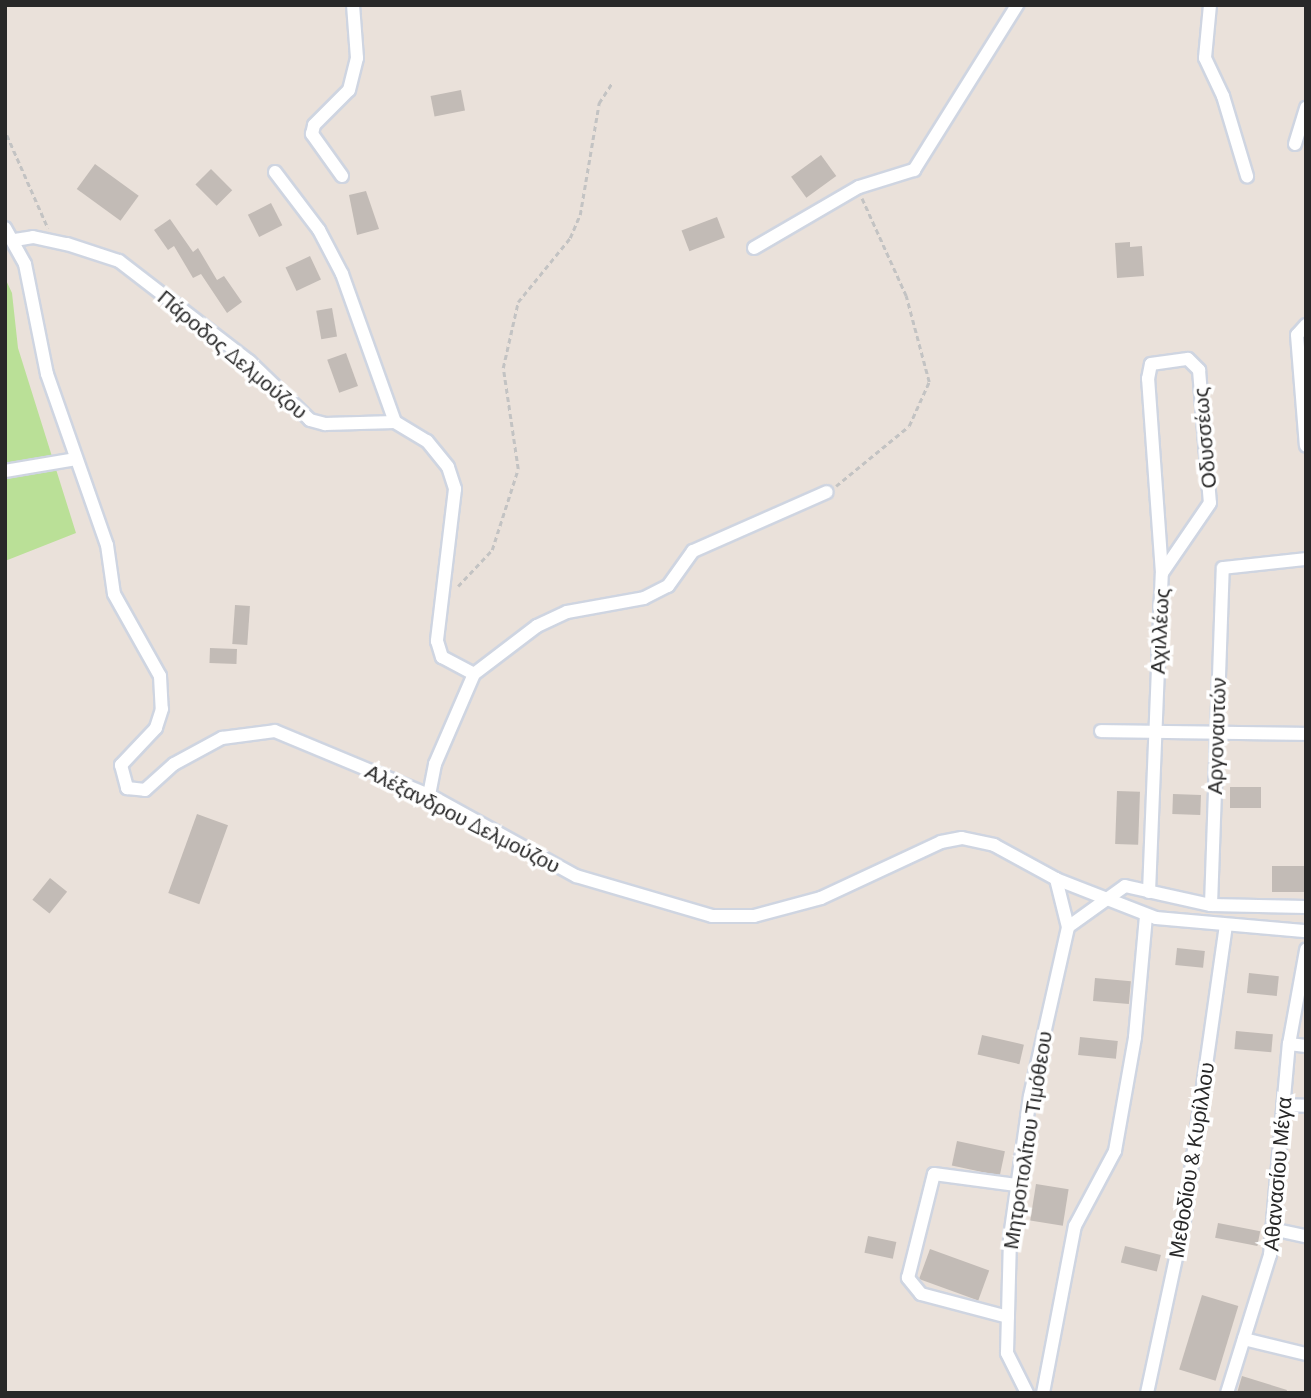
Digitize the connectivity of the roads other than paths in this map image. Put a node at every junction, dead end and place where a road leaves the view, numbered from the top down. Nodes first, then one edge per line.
1 (1017, 5) edge
2 (1210, 5) edge
3 (357, 7) edge
4 (1306, 108) edge
5 (1294, 144) dead end
6 (275, 172) dead end
7 (342, 176) dead end
8 (1247, 176) dead end
9 (5, 228) edge
10 (15, 240) junction
11 (754, 248) dead end
12 (1302, 327) edge
13 (1149, 370) joint
14 (394, 422) junction
15 (1306, 446) edge
16 (76, 459) junction
17 (5, 471) edge
18 (827, 492) road end
19 (1306, 559) edge
20 (1163, 573) junction
21 (474, 674) junction
22 (1101, 731) dead end
23 (1153, 731) junction
24 (1216, 732) junction
25 (1306, 734) edge
26 (429, 795) junction
27 (1056, 878) junction
28 (1149, 892) junction
29 (1104, 900) junction
30 (1211, 905) junction
31 (1306, 907) edge
32 (1146, 915) junction
33 (1226, 925) junction
34 (1068, 927) junction
35 (1306, 931) edge
36 (1306, 950) edge
37 (1289, 1044) junction
38 (1306, 1046) edge
39 (1283, 1105) junction
40 (1306, 1106) edge
41 (1016, 1185) junction
42 (1272, 1229) junction
43 (1306, 1236) edge
44 (1008, 1317) junction
45 (1244, 1339) junction
46 (1306, 1354) edge
47 (1027, 1393) edge
48 (1043, 1393) edge
49 (1147, 1393) edge
50 (1227, 1393) edge

1 - 11 street
2 - 8 street
3 - 7 street
4 - 5 street
6 - 14 street
9 - 10 street, Αλέξανδρου Δελμούζου
10 - 14 street, Πάροδος Δελμούζου
10 - 16 street, Αλέξανδρου Δελμούζου
12 - 15 street
13 - 20 street, Αχιλλέως
13 - 20 street, Οδυσσέως
14 - 21 street
16 - 17 street
16 - 26 street, Αλέξανδρου Δελμούζου
18 - 21 street
19 - 24 street, Αργοναυτών
20 - 23 street, Αχιλλέως
21 - 26 street
22 - 23 street
23 - 24 street
23 - 28 street, Αχιλλέως
24 - 25 street
24 - 30 street, Αργοναυτών
26 - 27 street, Αλέξανδρου Δελμούζου
27 - 29 street, Αλέξανδρου Δελμούζου
27 - 34 street
28 - 29 street
28 - 30 street
29 - 32 street, Αλέξανδρου Δελμούζου
29 - 34 street
30 - 31 street
32 - 33 street, Αλέξανδρου Δελμούζου
32 - 48 street
33 - 35 street, Αλέξανδρου Δελμούζου
33 - 49 street, Μεθοδίου & Κυρίλλου
34 - 41 street, Μητροπολίτου Τιμόθεου
36 - 37 street, Αθανασίου Μέγα
37 - 38 street
37 - 39 street, Αθανασίου Μέγα
39 - 40 street
39 - 42 street, Αθανασίου Μέγα
41 - 44 street, Μητροπολίτου Τιμόθεου
41 - 44 street
42 - 43 street
42 - 45 street, Αθανασίου Μέγα
44 - 47 street, Μητροπολίτου Τιμόθεου
45 - 46 street
45 - 50 street, Αθανασίου Μέγα

